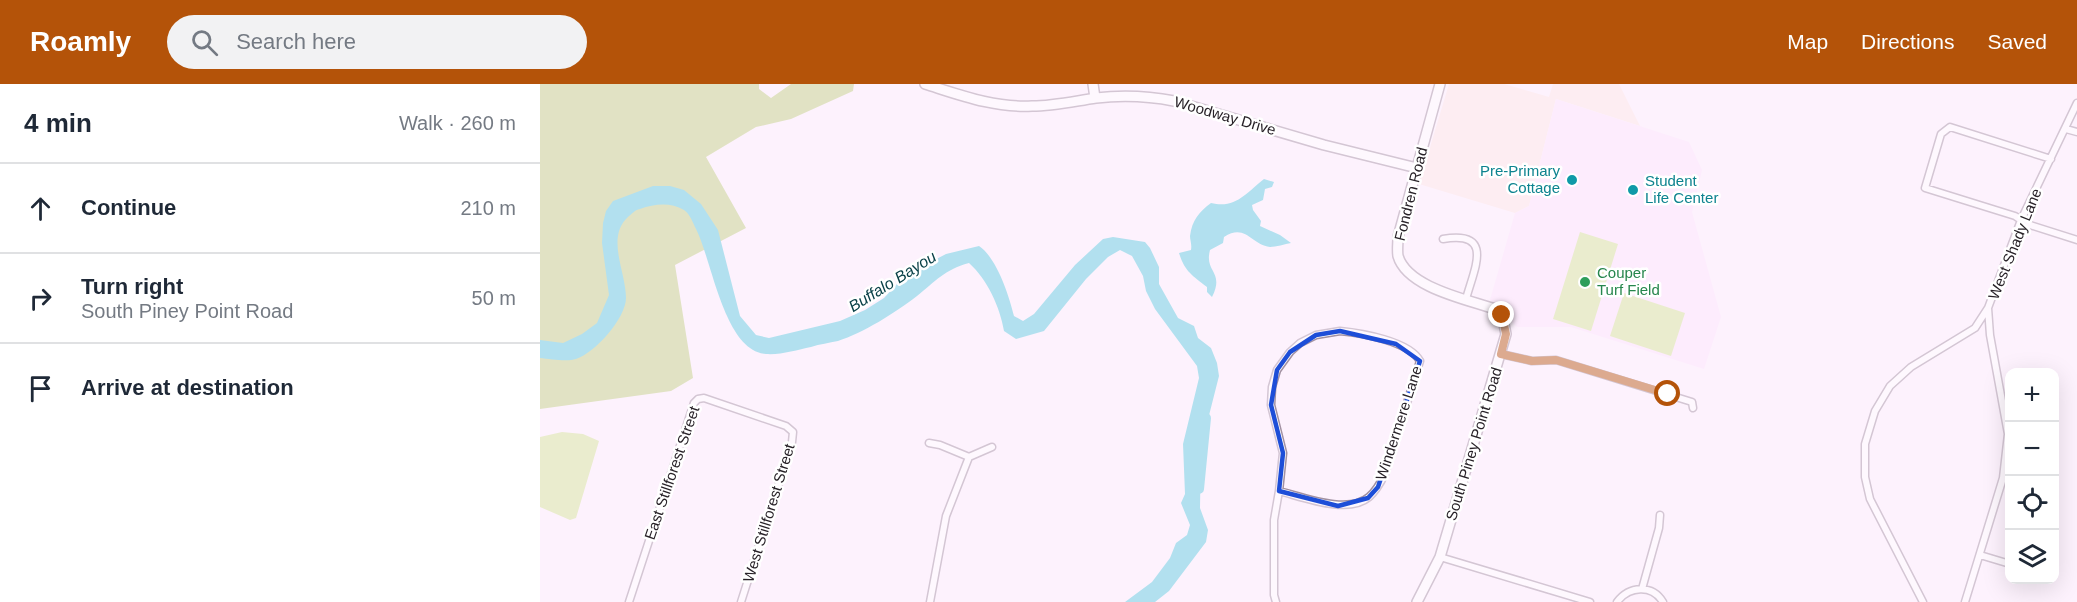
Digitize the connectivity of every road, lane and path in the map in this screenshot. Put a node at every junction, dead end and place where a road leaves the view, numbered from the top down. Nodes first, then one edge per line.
1 (925, 84) edge
2 (1093, 84) edge
3 (1434, 84) edge
4 (1440, 84) edge
5 (1095, 98) junction
6 (2077, 103) edge
7 (1430, 115) junction
8 (2066, 129) junction
9 (2077, 132) edge
10 (2051, 159) junction
11 (1417, 168) junction
12 (2022, 220) junction
13 (1443, 239) dead end
14 (2077, 240) edge
15 (1408, 271) joint
16 (1466, 299) junction
17 (1988, 308) junction
18 (1501, 354) junction
19 (1693, 408) dead end
20 (753, 414) joint
21 (929, 443) dead end
22 (992, 447) dead end
23 (969, 457) junction
24 (1279, 491) junction
25 (1660, 514) dead end
26 (1980, 555) junction
27 (1440, 557) junction
28 (2005, 562) edge
29 (1642, 589) junction
30 (629, 602) edge
31 (741, 602) edge
32 (930, 602) edge
33 (1276, 602) edge
34 (1417, 602) edge
35 (1590, 602) edge
36 (1617, 602) edge
37 (1663, 602) edge
38 (1923, 602) edge
39 (1965, 602) edge

1 - 5 street, Woodway Drive
2 - 5 street
3 - 7 street, Fondren Road
4 - 7 street, Fondren Road
5 - 11 street, Woodway Drive
6 - 8 street, West Shady Lane
7 - 11 street, Fondren Road
8 - 9 street
8 - 10 street, West Shady Lane
10 - 12 street, West Shady Lane
10 - 12 street
11 - 15 street, Fondren Road
12 - 14 street
12 - 17 street, West Shady Lane
13 - 16 street
15 - 16 street, South Piney Point Road
16 - 18 street, South Piney Point Road
17 - 26 street, West Shady Lane
17 - 38 street
18 - 19 street
18 - 27 street, South Piney Point Road
20 - 30 street, East Stillforest Street
20 - 31 street, West Stillforest Street
21 - 23 street
22 - 23 street
23 - 32 street
24 - 24 street, Windermere Lane
24 - 33 street, Windermere Lane
25 - 29 street
26 - 28 street
26 - 39 street, West Shady Lane
27 - 34 street, South Piney Point Road
27 - 35 street
29 - 36 street
29 - 37 street

